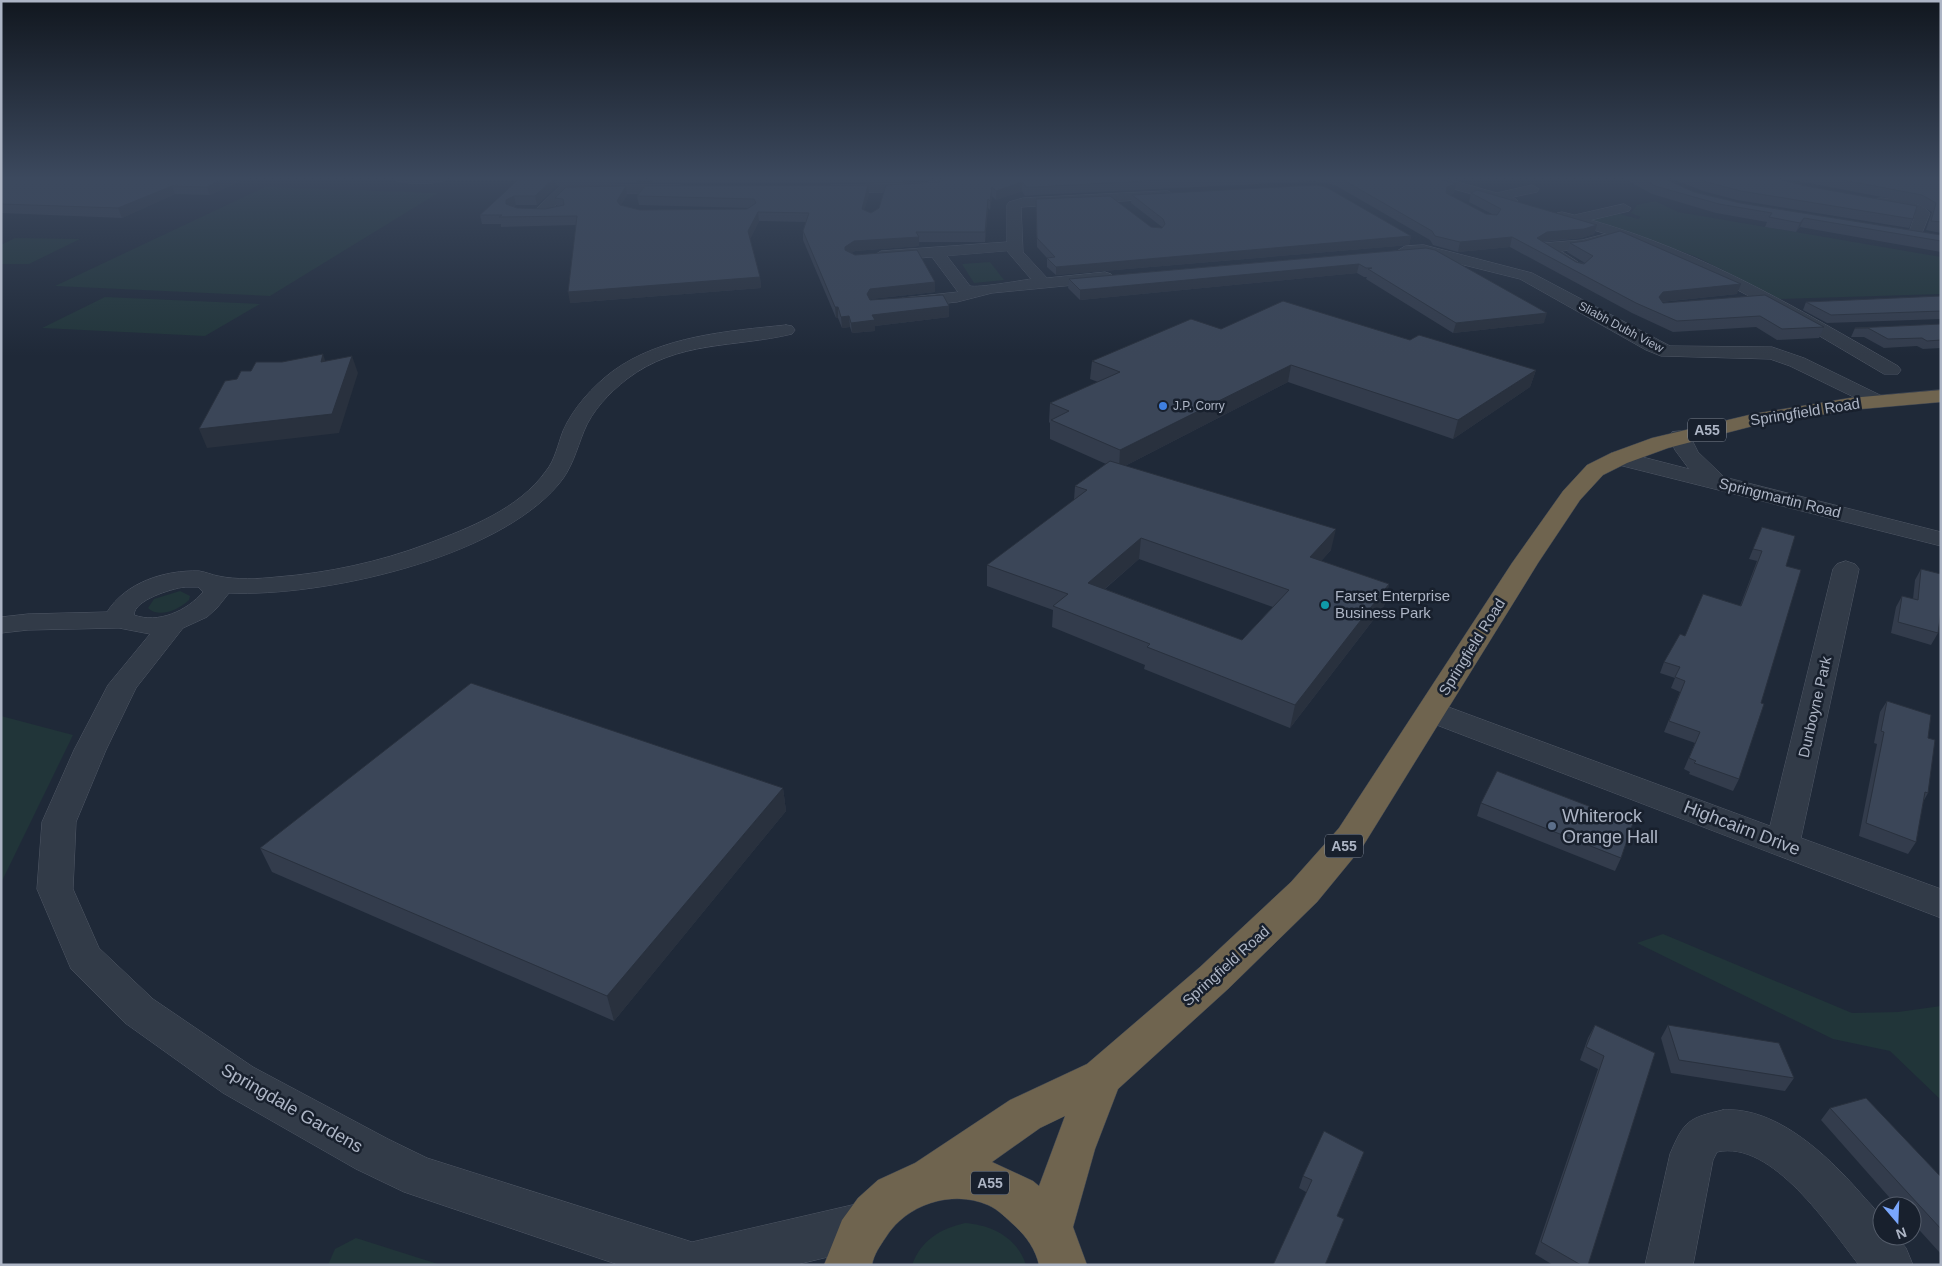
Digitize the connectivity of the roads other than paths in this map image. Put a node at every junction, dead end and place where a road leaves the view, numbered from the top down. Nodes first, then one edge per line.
1 (1014, 238) edge
2 (1412, 238) edge
3 (1602, 238) edge
4 (1633, 238) edge
5 (1014, 246) junction
6 (1424, 250) junction
7 (936, 252) junction
8 (1392, 252) edge
9 (864, 258) edge
10 (1580, 267) edge
11 (1122, 276) edge
12 (1043, 283) junction
13 (973, 292) junction
14 (1764, 298) junction
15 (1735, 301) edge
16 (892, 303) edge
17 (786, 330) dead end
18 (1852, 330) dead end
19 (1822, 331) junction
20 (1891, 370) dead end
21 (1941, 396) edge
22 (1877, 401) junction
23 (1680, 437) junction
24 (1619, 458) junction
25 (1717, 482) junction
26 (1941, 539) edge
27 (1846, 569) dead end
28 (213, 584) junction
29 (283, 585) junction
30 (135, 596) junction
31 (203, 608) junction
32 (28, 622) junction
33 (174, 622) junction
34 (128, 623) junction
35 (1, 625) edge
36 (123, 685) junction
37 (1432, 712) junction
38 (1784, 844) junction
39 (1941, 904) edge
40 (1102, 1077) junction
41 (929, 1180) junction
42 (857, 1245) edge
43 (1060, 1254) edge
44 (692, 1265) edge
45 (1669, 1265) edge
46 (1889, 1265) edge

1 - 5 street
2 - 6 street, Sliabh Dubh View
3 - 10 street
4 - 14 street
5 - 7 street
5 - 12 street
6 - 8 street, Sliabh Dubh View
6 - 22 street, Sliabh Dubh View
7 - 9 street
7 - 13 street
11 - 12 street
12 - 13 street
13 - 16 street
14 - 15 street
14 - 19 street
17 - 29 street
18 - 19 street
19 - 20 street
21 - 22 highway, Springfield Road / A55
22 - 23 highway, Springfield Road / A55
23 - 24 highway, Springfield Road / A55
23 - 25 street
24 - 25 street, Springmartin Road
24 - 37 highway, Springfield Road / A55
25 - 26 street, Springmartin Road
27 - 38 street, Dunboyne Park
28 - 29 street
28 - 30 street
28 - 31 street
29 - 31 street
30 - 32 street
30 - 34 street, Springdale Gardens
31 - 33 street
32 - 34 street
32 - 35 street
33 - 34 street
33 - 36 street, Springdale Gardens
34 - 36 street, Springdale Gardens
36 - 44 street, Springdale Gardens
37 - 38 street, Highcairn Drive
37 - 40 highway, Springfield Road / A55
38 - 39 street, Highcairn Drive
40 - 41 highway, Springfield Road / A55
40 - 43 highway, Springfield Road / A55
41 - 42 highway, A55
41 - 43 highway, A55
42 - 44 street, Springdale Gardens
45 - 46 street

